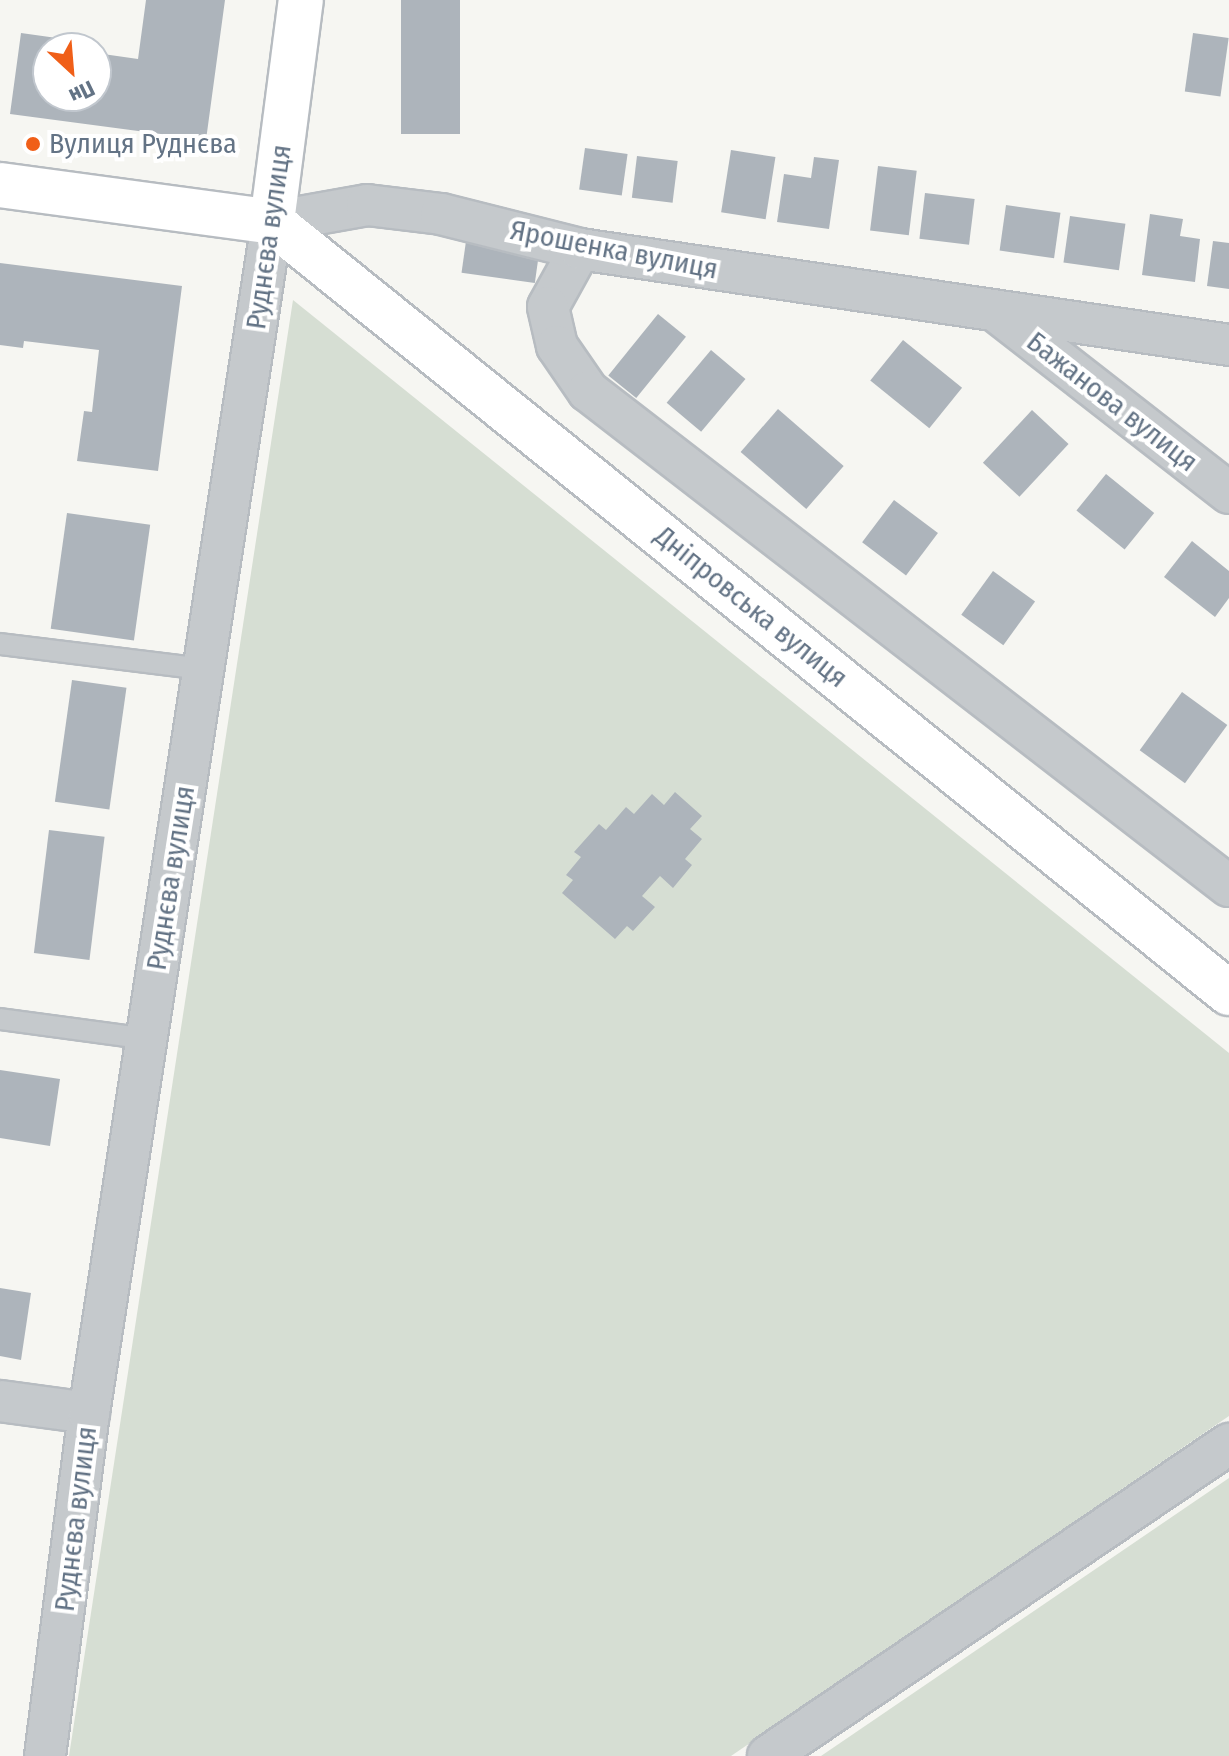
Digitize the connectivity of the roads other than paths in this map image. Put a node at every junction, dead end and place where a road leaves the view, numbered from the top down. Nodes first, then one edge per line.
1 (301, 0) edge
2 (0, 185) edge
3 (272, 222) junction
4 (580, 249) junction
5 (995, 310) junction
6 (1229, 345) edge
7 (1229, 493) edge
8 (0, 644) edge
9 (203, 669) junction
10 (1229, 886) edge
11 (1229, 993) edge
12 (0, 1019) edge
13 (147, 1039) junction
14 (0, 1401) edge
15 (89, 1413) junction
16 (1229, 1444) edge
17 (45, 1756) edge
18 (768, 1756) edge

1 - 3 street, Руднєва вулиця
2 - 3 street, Ярошенка вулиця
3 - 4 street, Ярошенка вулиця
3 - 9 street, Руднєва вулиця
3 - 11 street, Дніпровська вулиця
4 - 5 street, Ярошенка вулиця
4 - 10 street
5 - 6 street, Ярошенка вулиця
5 - 7 street, Бажанова вулиця
8 - 9 lane
9 - 13 street, Руднєва вулиця
12 - 13 lane
13 - 15 street, Руднєва вулиця
14 - 15 street
15 - 17 street, Руднєва вулиця
16 - 18 street

